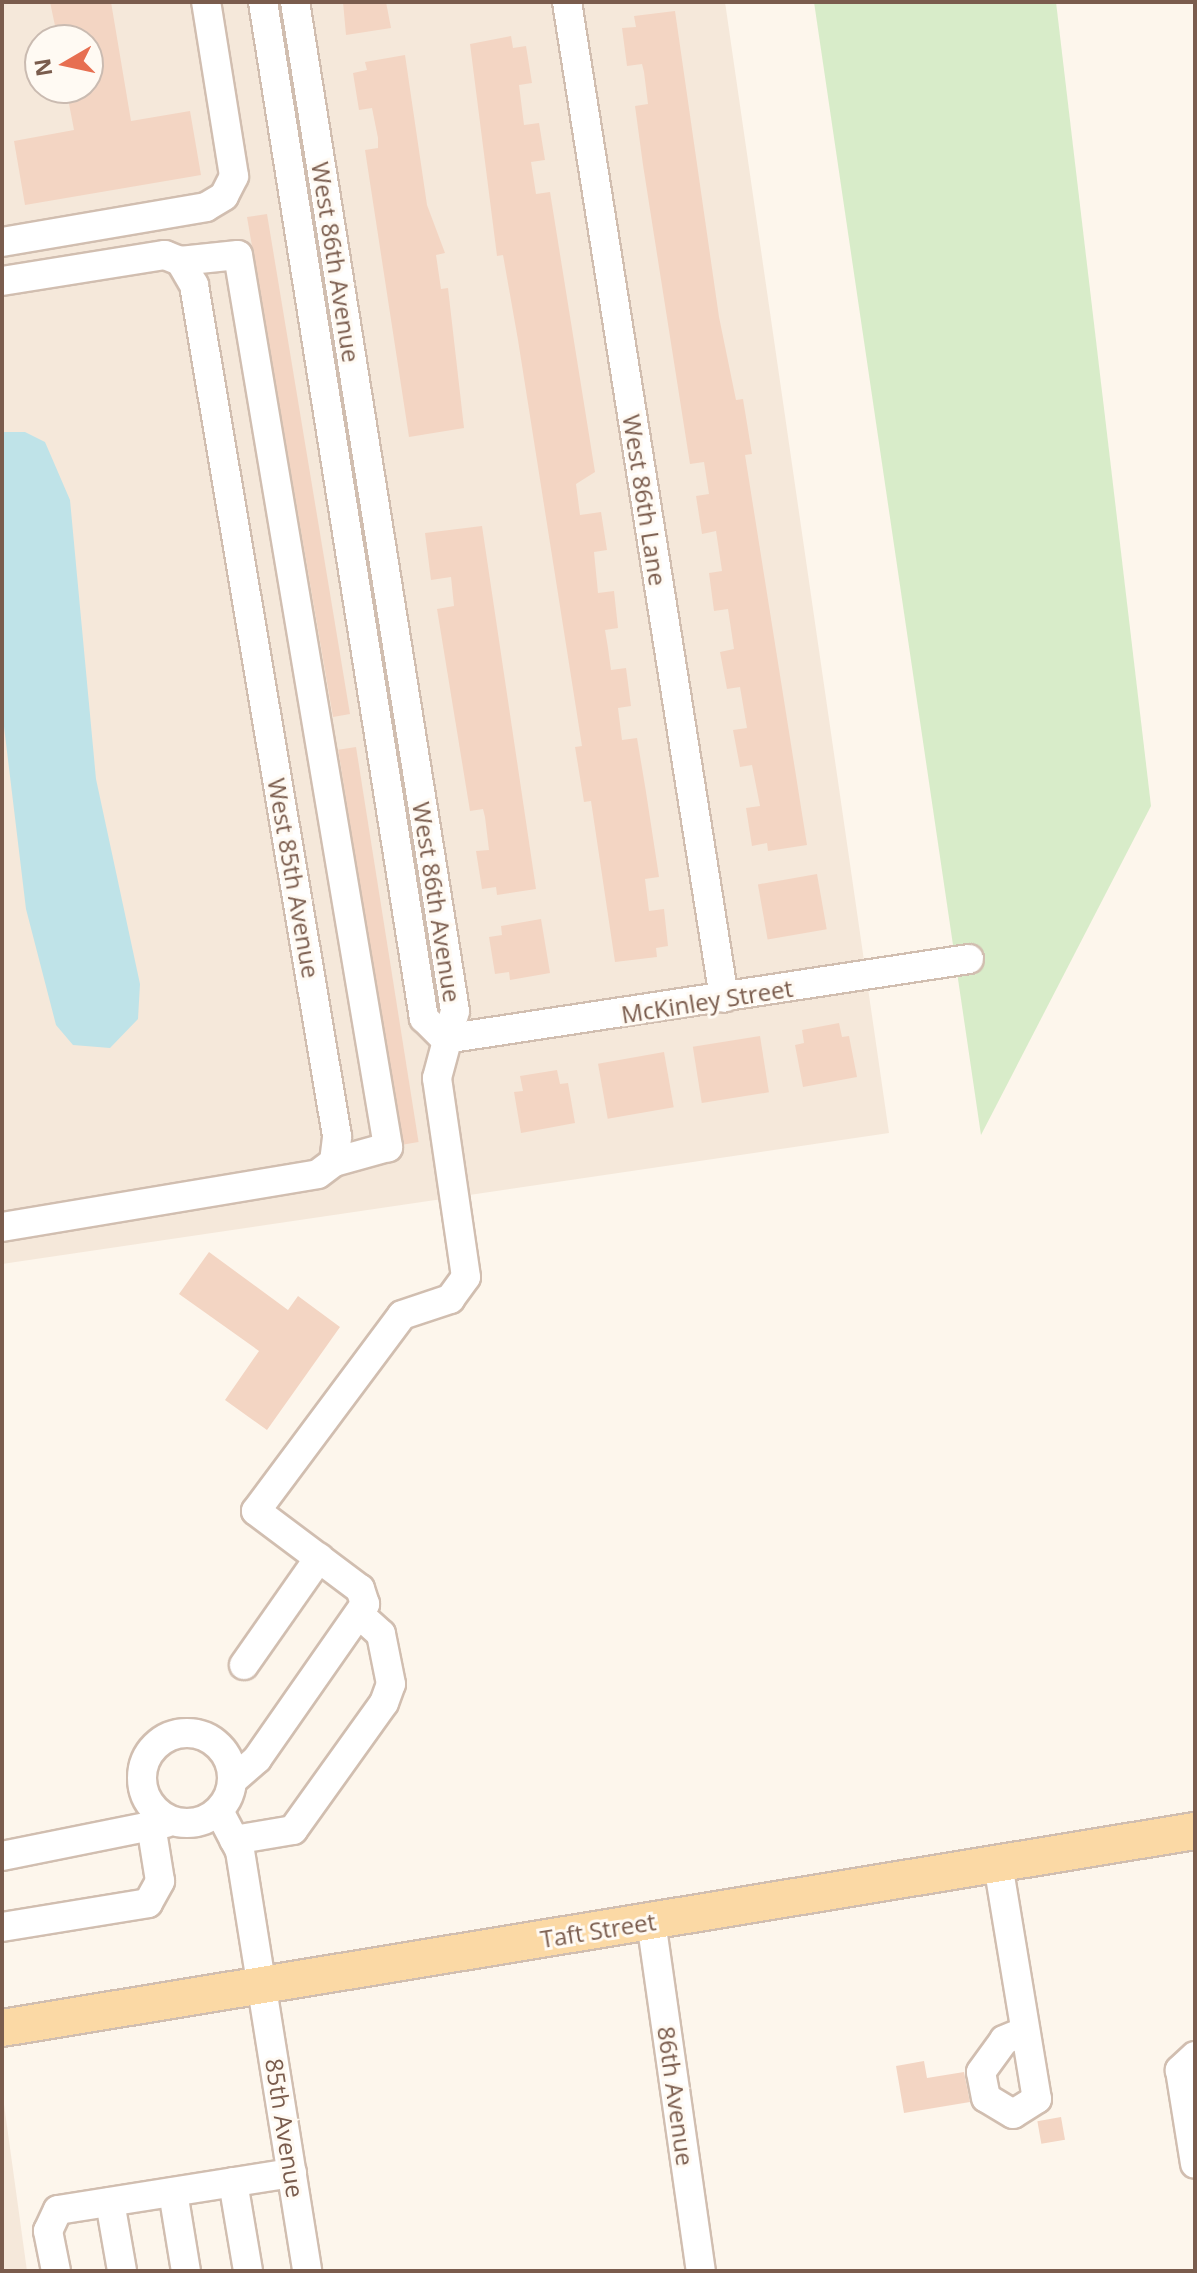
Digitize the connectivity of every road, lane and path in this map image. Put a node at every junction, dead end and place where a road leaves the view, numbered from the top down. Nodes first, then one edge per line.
1 (206, 2) edge
2 (263, 2) edge
3 (295, 2) edge
4 (567, 2) edge
5 (2, 242) edge
6 (180, 261) junction
7 (2, 281) edge
8 (969, 959) dead end
9 (724, 998) junction
10 (445, 1039) junction
11 (334, 1162) junction
12 (2, 1227) edge
13 (319, 1558) junction
14 (362, 1617) junction
15 (244, 1665) dead end
16 (233, 1780) junction
17 (219, 1811) junction
18 (161, 1826) junction
19 (1195, 1831) edge
20 (234, 1840) junction
21 (2, 1856) edge
22 (998, 1864) junction
23 (651, 1921) junction
24 (2, 1927) edge
25 (263, 1985) junction
26 (2, 2028) edge
27 (1025, 2031) dead end
28 (1195, 2056) edge
29 (1195, 2164) edge
30 (292, 2173) junction
31 (233, 2182) junction
32 (173, 2192) junction
33 (110, 2202) junction
34 (56, 2271) edge
35 (122, 2271) edge
36 (186, 2271) edge
37 (248, 2271) edge
38 (307, 2271) edge
39 (701, 2271) edge

1 - 5 street
2 - 10 street, West 86th Avenue
3 - 10 street, West 86th Avenue
4 - 9 street, West 86th Lane
6 - 7 street
6 - 11 street, West 85th Avenue
6 - 11 street
8 - 9 street, McKinley Street
9 - 10 street, McKinley Street
10 - 13 street
11 - 12 street
13 - 14 street
13 - 15 street
14 - 16 street
14 - 20 street
16 - 17 street
16 - 18 street
17 - 18 street
17 - 20 street, 85th Avenue
18 - 21 street
18 - 24 street
19 - 22 main road, Taft Street
20 - 25 street, 85th Avenue
22 - 23 main road, Taft Street
22 - 27 street
23 - 25 main road, Taft Street
23 - 39 street, 86th Avenue
25 - 26 main road, Taft Street
25 - 30 street, 85th Avenue
28 - 29 street
30 - 31 street
30 - 38 street, 85th Avenue
31 - 32 street
31 - 37 street
32 - 33 street
32 - 36 street
33 - 34 street
33 - 35 street

